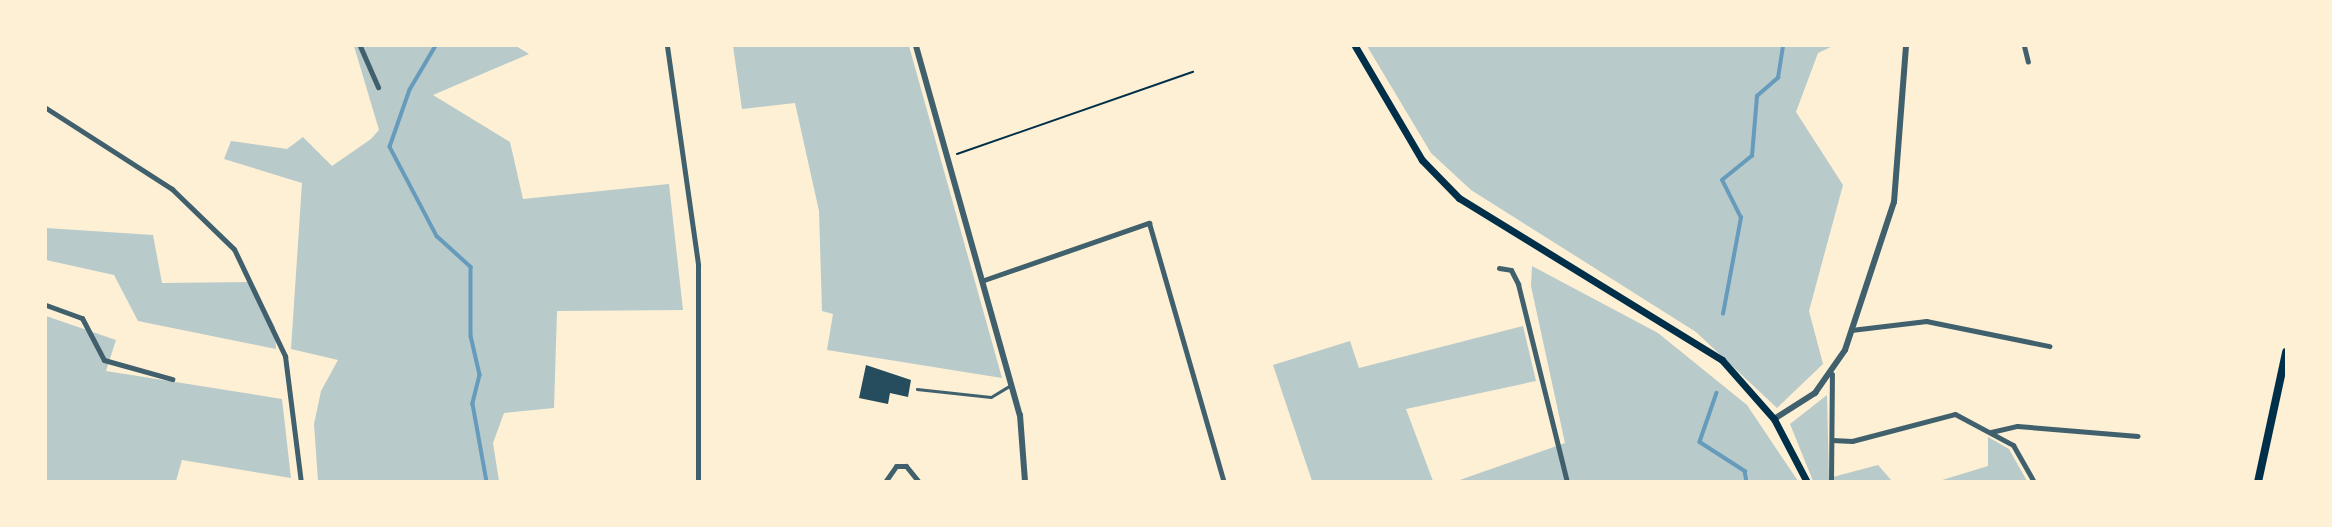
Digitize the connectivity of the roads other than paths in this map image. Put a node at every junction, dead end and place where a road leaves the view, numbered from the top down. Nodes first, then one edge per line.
1 (360, 46) edge
2 (667, 46) edge
3 (916, 46) edge
4 (1355, 46) edge
5 (1906, 46) edge
6 (2024, 46) edge
7 (2028, 62) dead end
8 (378, 87) dead end
9 (46, 108) edge
10 (1499, 268) dead end
11 (984, 280) junction
12 (46, 305) edge
13 (1851, 330) junction
14 (2049, 346) dead end
15 (2287, 352) edge
16 (1832, 374) junction
17 (172, 379) dead end
18 (1012, 384) junction
19 (917, 389) dead end
20 (1774, 419) junction
21 (1991, 432) junction
22 (2138, 436) dead end
23 (1832, 440) junction
24 (301, 481) edge
25 (698, 481) edge
26 (885, 481) edge
27 (919, 481) edge
28 (1025, 481) edge
29 (1224, 481) edge
30 (1567, 481) edge
31 (1807, 481) edge
32 (1831, 481) edge
33 (2034, 481) edge
34 (2258, 481) edge

1 - 8 street
2 - 25 street
3 - 11 street
4 - 20 main road
5 - 13 street
6 - 7 street
9 - 24 street
10 - 30 street
11 - 18 street
11 - 29 street
12 - 17 street
13 - 14 street
13 - 16 street
15 - 34 main road
16 - 20 street
16 - 23 street
18 - 19 lane
18 - 28 street
20 - 31 main road
21 - 22 street
21 - 23 street
21 - 33 street
23 - 32 street
26 - 27 street

